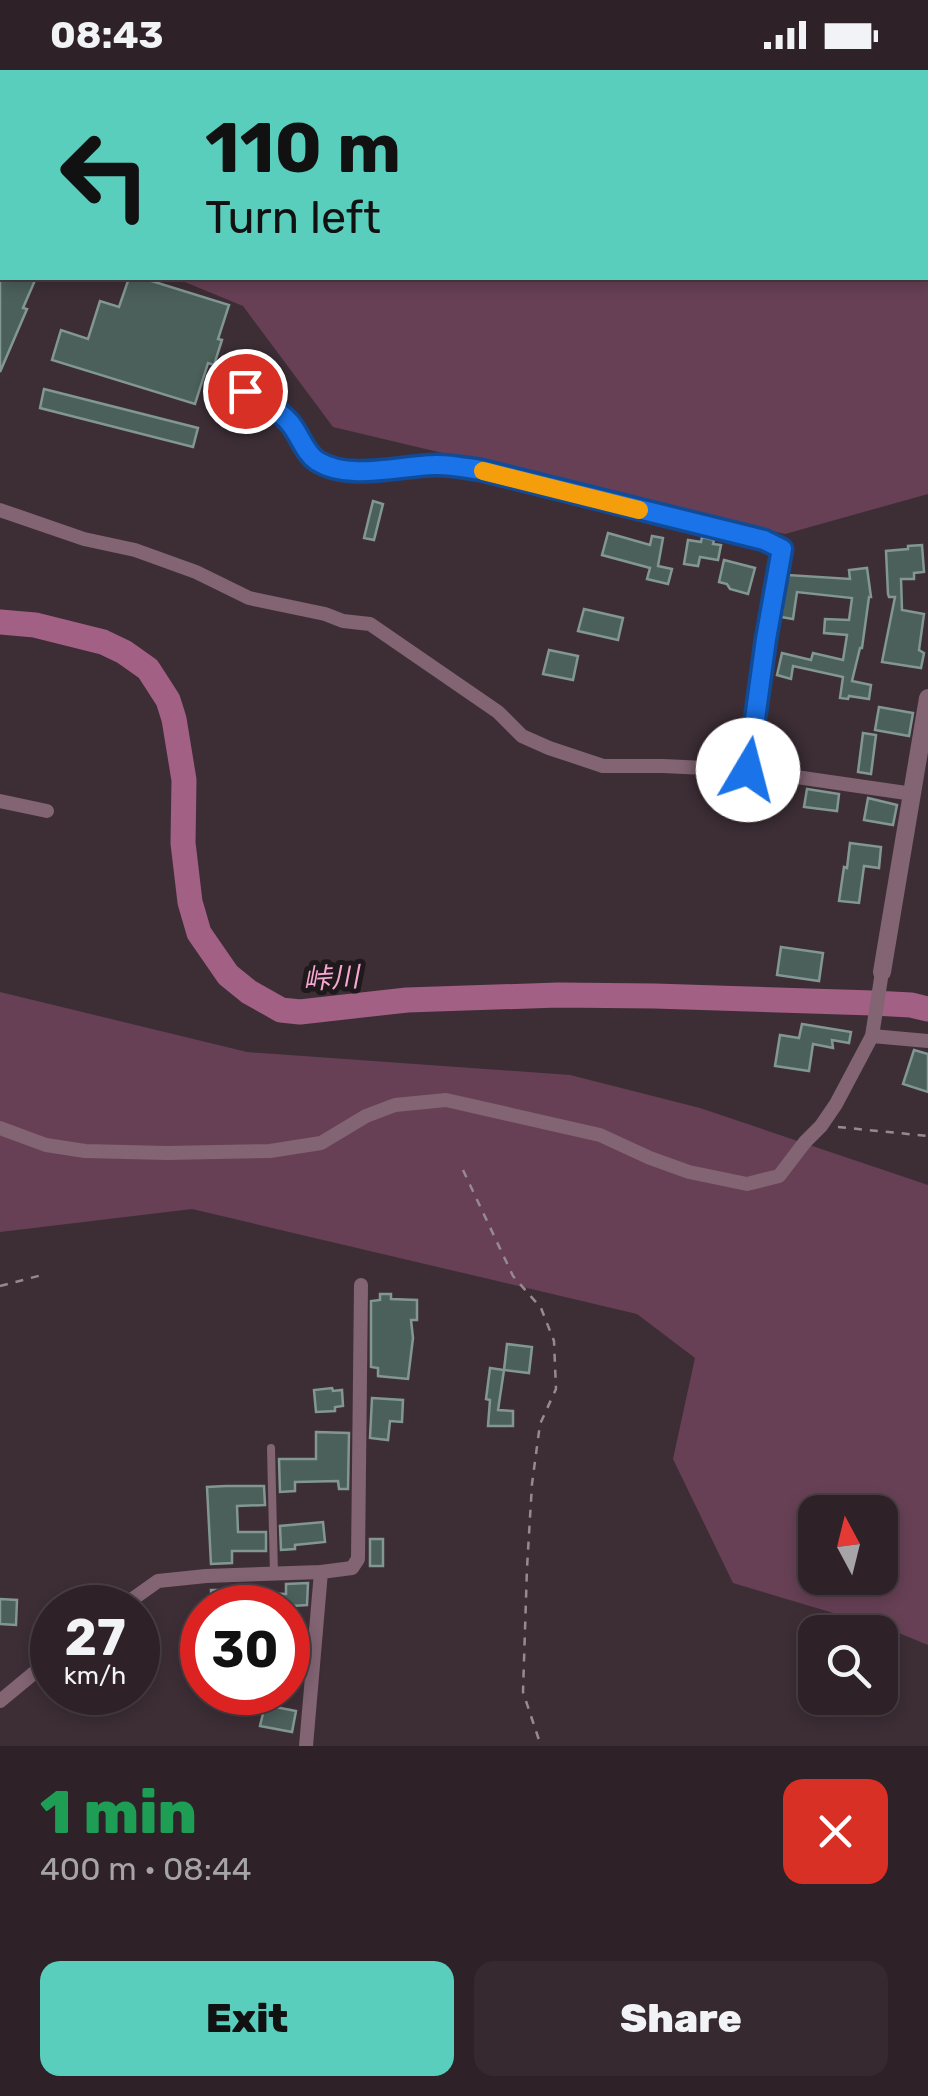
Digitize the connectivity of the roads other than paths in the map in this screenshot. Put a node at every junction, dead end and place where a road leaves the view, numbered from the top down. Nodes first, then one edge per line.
1 (245, 391) dead end
2 (0, 510) edge
3 (928, 698) edge
4 (748, 770) junction
5 (912, 794) junction
6 (0, 801) edge
7 (46, 811) dead end
8 (882, 972) joint
9 (872, 1036) junction
10 (928, 1041) edge
11 (0, 1128) edge
12 (360, 1285) dead end
13 (271, 1448) dead end
14 (320, 1572) junction
15 (274, 1574) junction
16 (151, 1585) edge
17 (30, 1676) edge
18 (0, 1701) edge
19 (306, 1746) edge

1 - 4 street
2 - 4 street
3 - 5 street
4 - 5 street
5 - 8 street
6 - 7 street
8 - 9 street
9 - 10 street
9 - 11 street
12 - 14 street
13 - 15 lane
14 - 15 street
14 - 19 street
15 - 16 street
17 - 18 street

